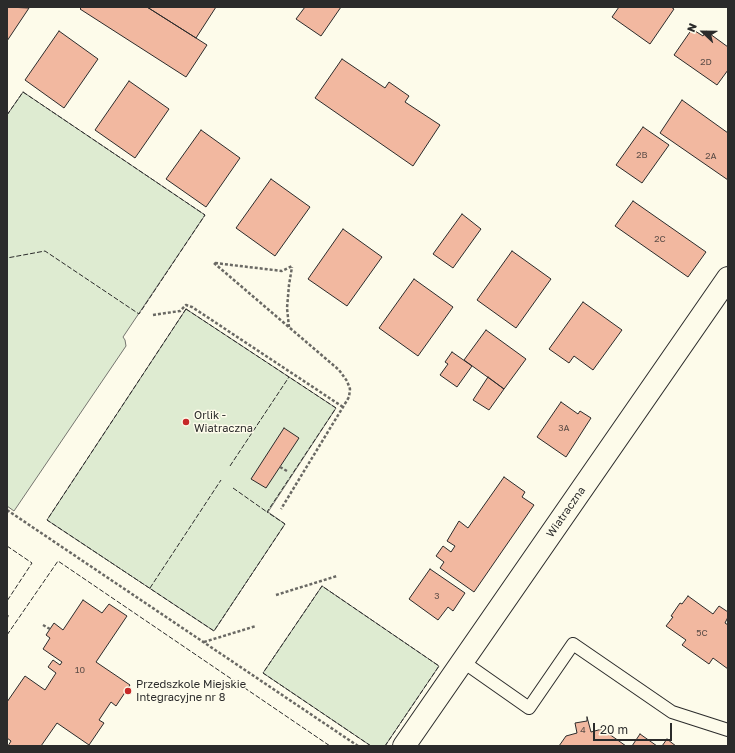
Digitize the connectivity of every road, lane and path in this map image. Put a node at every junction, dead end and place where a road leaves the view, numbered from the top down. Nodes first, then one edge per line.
1 (728, 278) edge
2 (153, 315) dead end
3 (290, 328) junction
4 (343, 408) junction
5 (280, 467) dead end
6 (287, 471) dead end
7 (281, 509) dead end
8 (7, 510) edge
9 (337, 576) dead end
10 (276, 595) dead end
11 (43, 625) dead end
12 (256, 626) dead end
13 (50, 629) dead end
14 (203, 642) junction
15 (462, 661) junction
16 (728, 730) edge
17 (358, 746) edge
18 (404, 746) edge

1 - 15 street, Wiatraczna
2 - 4 path
3 - 3 path
3 - 4 path
4 - 7 path
5 - 6 path
8 - 14 path
9 - 10 path
11 - 13 path
12 - 14 path
14 - 17 path
15 - 16 lane
15 - 18 street, Wiatraczna

